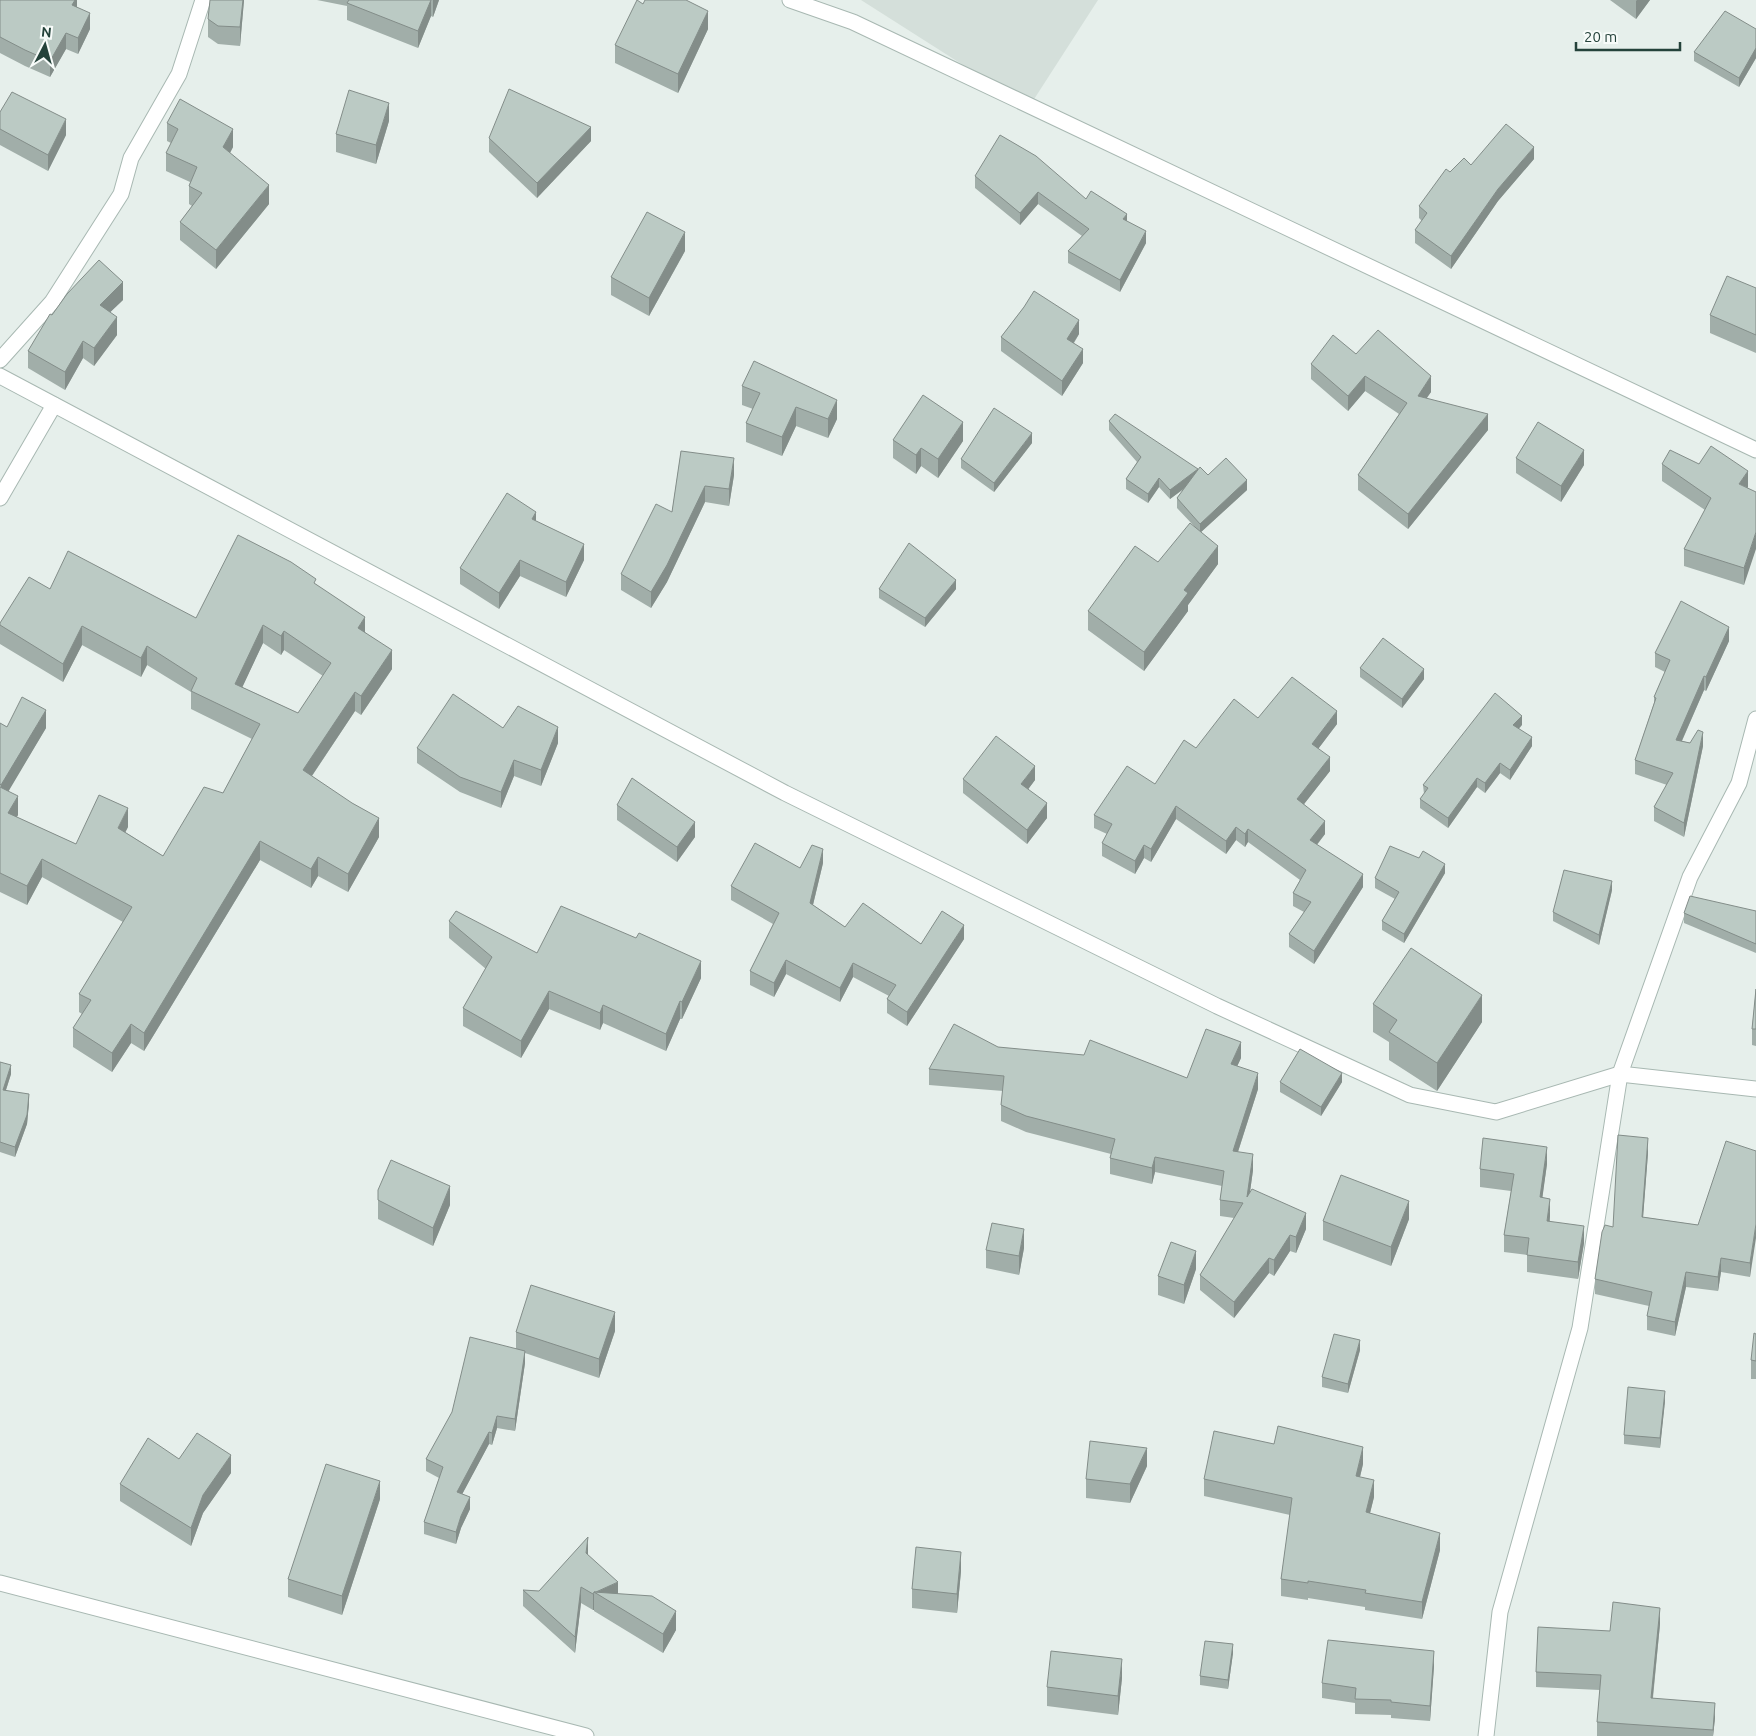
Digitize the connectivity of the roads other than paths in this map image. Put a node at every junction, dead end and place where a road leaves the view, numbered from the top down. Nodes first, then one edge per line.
1 (203, 0) edge
2 (790, 0) edge
3 (0, 360) edge
4 (0, 376) edge
5 (54, 405) junction
6 (1756, 450) edge
7 (0, 498) edge
8 (1756, 720) edge
9 (1620, 1074) junction
10 (1756, 1089) edge
11 (0, 1584) edge
12 (586, 1736) edge
13 (1486, 1736) edge

1 - 3 street
2 - 6 street
4 - 5 street
5 - 7 street
5 - 9 street
8 - 9 street
9 - 10 street
9 - 13 street
11 - 12 street

